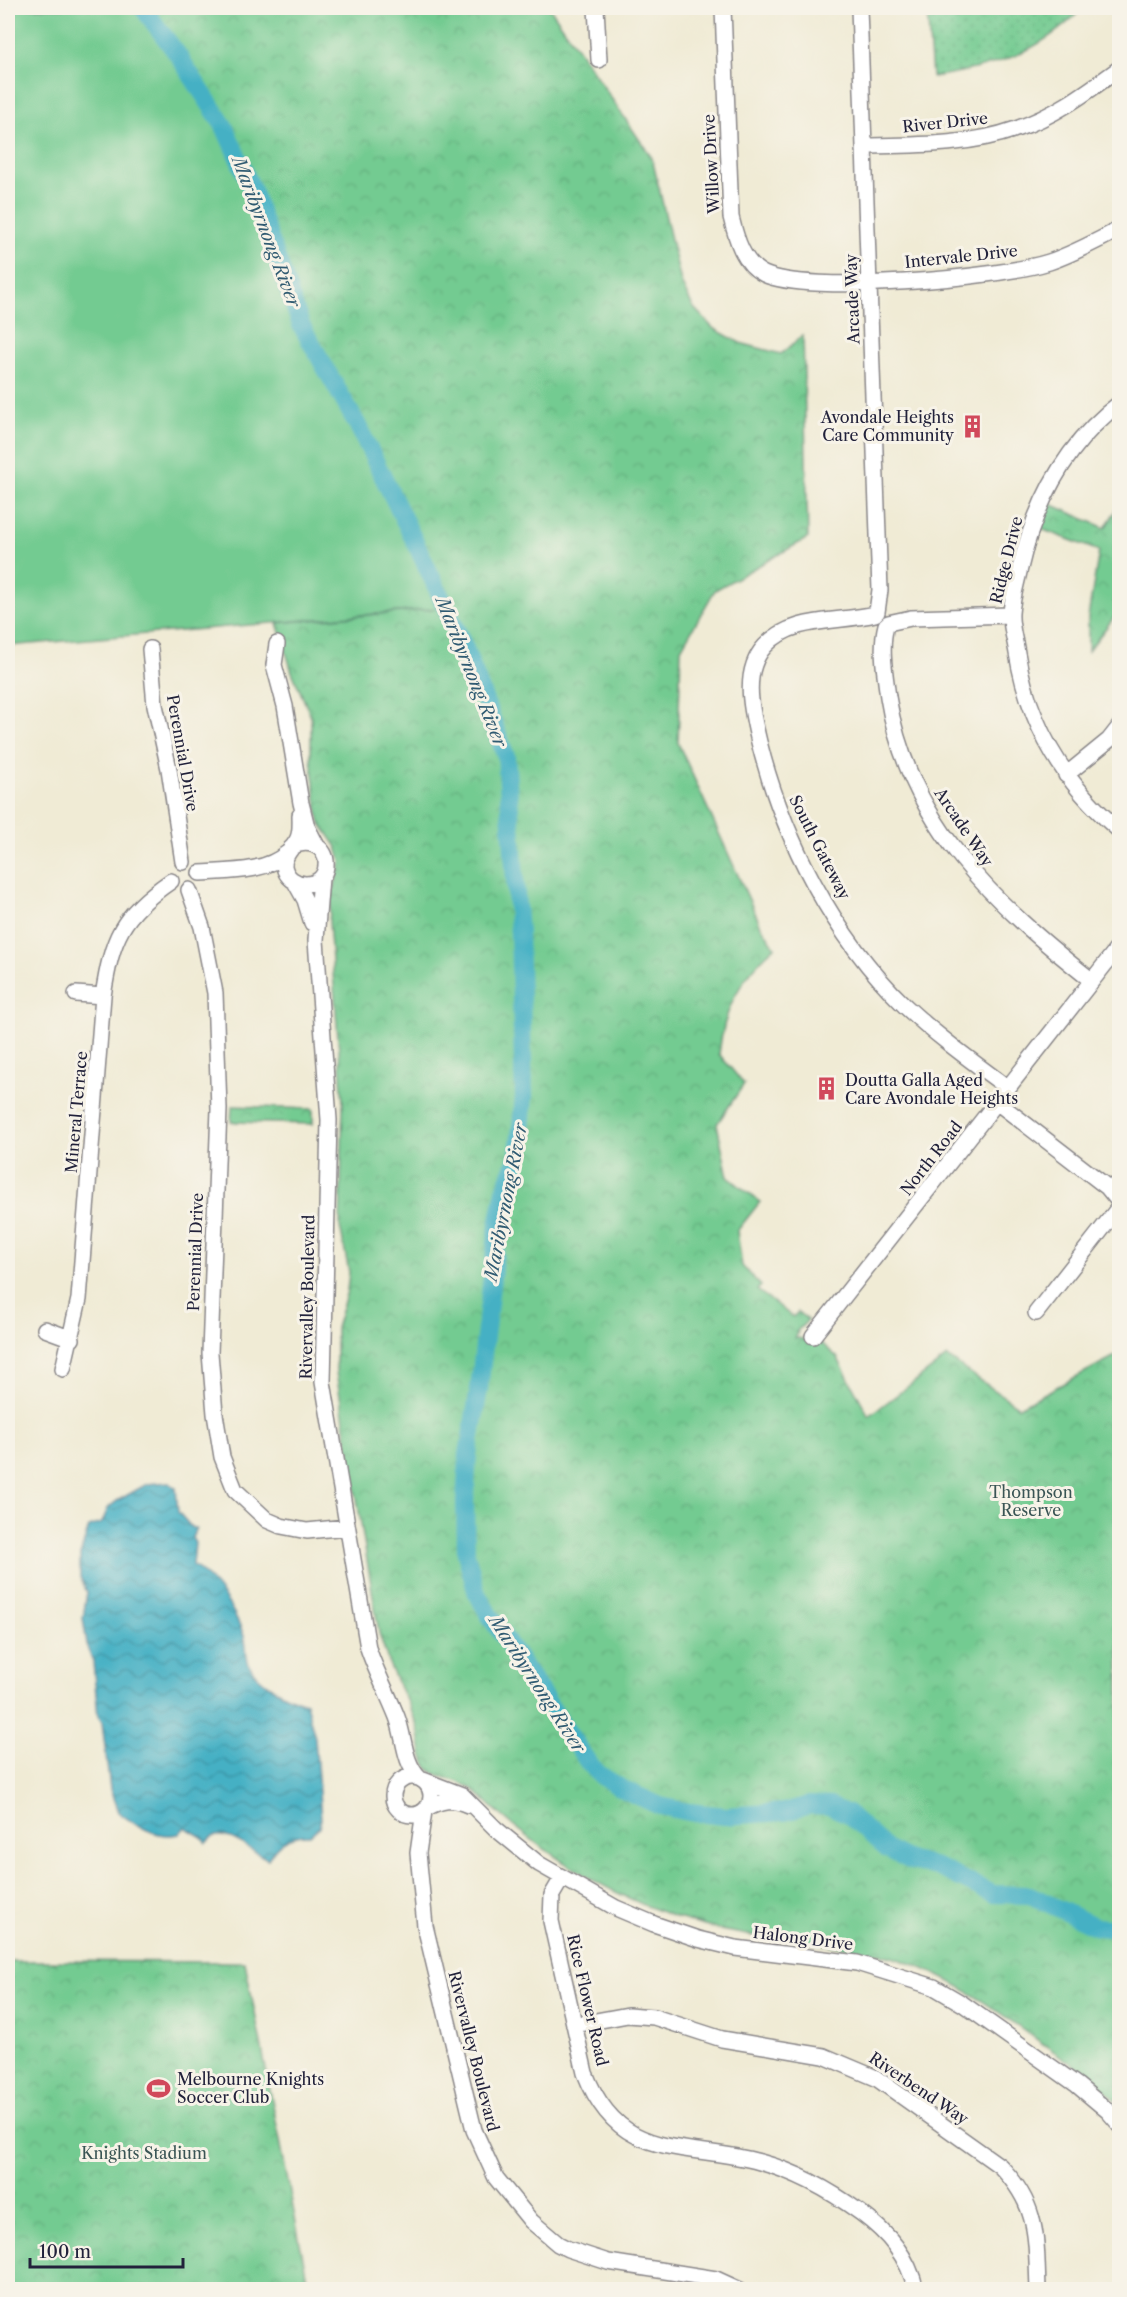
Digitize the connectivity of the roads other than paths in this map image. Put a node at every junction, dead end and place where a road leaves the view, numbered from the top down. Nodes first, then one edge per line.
1 (596, 8) edge
2 (723, 8) edge
3 (859, 8) edge
4 (599, 60) dead end
5 (1119, 68) edge
6 (865, 146) junction
7 (1119, 229) edge
8 (870, 282) junction
9 (1119, 403) edge
10 (1011, 615) junction
11 (882, 619) junction
12 (277, 644) dead end
13 (150, 650) dead end
14 (1119, 726) edge
15 (1066, 775) junction
16 (301, 803) junction
17 (1119, 831) edge
18 (317, 846) junction
19 (289, 851) junction
20 (183, 862) junction
21 (241, 869) junction
22 (200, 873) junction
23 (321, 878) junction
24 (293, 880) junction
25 (171, 881) junction
26 (189, 890) junction
27 (316, 940) junction
28 (1119, 945) edge
29 (1090, 980) junction
30 (76, 994) dead end
31 (103, 996) junction
32 (1008, 1088) junction
33 (998, 1103) junction
34 (1119, 1205) edge
35 (1036, 1313) dead end
36 (45, 1329) dead end
37 (813, 1336) dead end
38 (72, 1339) junction
39 (63, 1369) dead end
40 (347, 1527) junction
41 (405, 1751) junction
42 (421, 1779) junction
43 (394, 1789) junction
44 (471, 1806) junction
45 (426, 1809) junction
46 (401, 1812) junction
47 (418, 1853) junction
48 (562, 1878) junction
49 (574, 2025) junction
50 (1119, 2126) edge
51 (740, 2289) edge
52 (916, 2289) edge
53 (1038, 2289) edge

1 - 4 street
2 - 8 street, Willow Drive
3 - 6 street, Arcade Way
5 - 6 street, River Drive
6 - 8 street, Arcade Way
7 - 8 street, Intervale Drive
8 - 11 street, Arcade Way
9 - 10 street, Ridge Drive
10 - 11 street, South Gateway
10 - 15 street, Ridge Drive
11 - 29 street, Arcade Way
11 - 32 street, South Gateway
12 - 16 street
13 - 20 street, Perennial Drive
14 - 15 street
15 - 17 street, Ridge Drive
16 - 18 street
16 - 19 street
18 - 19 street
18 - 23 street
19 - 21 street
19 - 24 street
20 - 22 street
20 - 25 street
21 - 22 street
21 - 24 street
22 - 26 street
23 - 24 street
23 - 27 street, Rivervalley Boulevard
24 - 27 street, Rivervalley Boulevard
25 - 26 street
25 - 31 street, Mineral Terrace
26 - 40 street, Perennial Drive
27 - 40 street, Rivervalley Boulevard
28 - 29 street, North Road
29 - 32 street, North Road
30 - 31 street
31 - 38 street, Mineral Terrace
32 - 33 street, North Road
33 - 34 street
33 - 37 street, North Road
34 - 35 street
36 - 38 street
38 - 39 street, Mineral Terrace
40 - 41 street, Rivervalley Boulevard
41 - 42 street, Rivervalley Boulevard
41 - 43 street, Rivervalley Boulevard
42 - 43 street
42 - 44 street, Halong Drive
42 - 45 street
43 - 46 street
44 - 45 street
44 - 48 street, Halong Drive
45 - 46 street
45 - 47 street, Rivervalley Boulevard
46 - 47 street, Rivervalley Boulevard
47 - 51 street, Rivervalley Boulevard
48 - 49 street, Rice Flower Road
48 - 50 street, Halong Drive
49 - 52 street, Rice Flower Road
49 - 53 street, Riverbend Way

